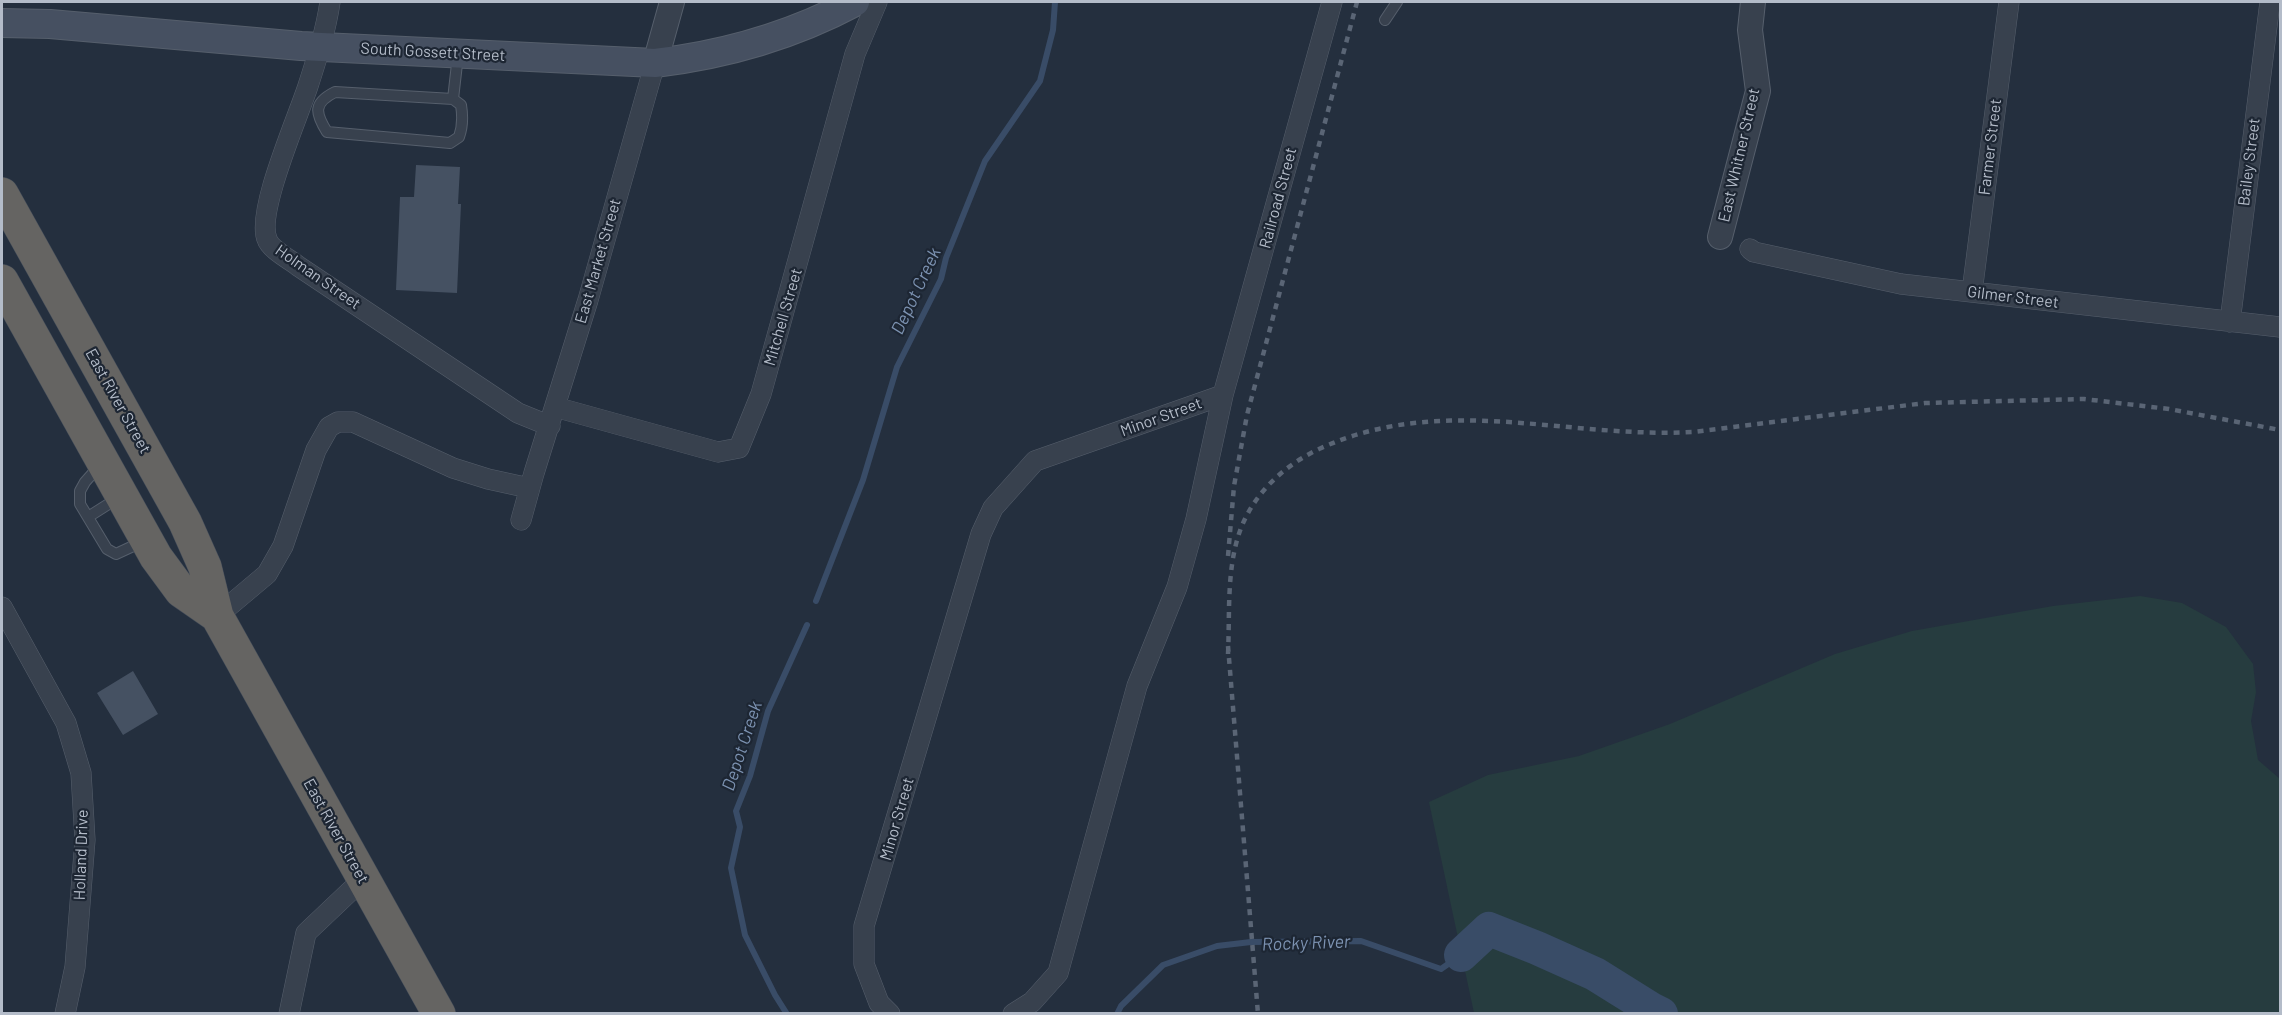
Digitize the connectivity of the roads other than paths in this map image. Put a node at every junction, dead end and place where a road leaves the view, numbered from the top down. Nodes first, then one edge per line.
1 (330, 2) edge
2 (672, 2) edge
3 (855, 2) edge
4 (877, 2) edge
5 (1332, 2) edge
6 (1397, 2) edge
7 (1753, 2) edge
8 (2008, 2) edge
9 (2270, 2) edge
10 (2, 15) edge
11 (1385, 20) dead end
12 (2, 23) edge
13 (50, 24) junction
14 (319, 47) junction
15 (459, 54) junction
16 (655, 63) junction
17 (308, 86) junction
18 (335, 92) junction
19 (453, 99) junction
20 (2, 194) edge
21 (1720, 237) dead end
22 (1750, 249) dead end
23 (2, 281) edge
24 (1972, 292) junction
25 (2230, 322) junction
26 (2280, 327) edge
27 (1223, 395) junction
28 (552, 416) junction
29 (103, 462) junction
30 (529, 488) junction
31 (122, 496) junction
32 (88, 517) junction
33 (521, 520) dead end
34 (147, 539) junction
35 (2, 607) edge
36 (218, 616) junction
37 (363, 879) junction
38 (65, 1014) edge
39 (289, 1014) edge
40 (439, 1014) edge
41 (890, 1014) edge
42 (1013, 1014) edge

1 - 14 street, Holman Street
2 - 16 street, East Market Street
3 - 16 main road, South Gossett Street
4 - 28 street, Mitchell Street
5 - 27 street, Railroad Street
6 - 11 lane
7 - 21 street, East Whitner Street
8 - 24 street, Farmer Street
9 - 25 street, Bailey Street
10 - 13 main road
12 - 13 main road, South Gossett Street
13 - 14 main road, South Gossett Street
14 - 15 main road, South Gossett Street
14 - 17 street, Holman Street
15 - 16 main road, South Gossett Street
15 - 19 lane
16 - 28 street, East Market Street
17 - 18 lane
17 - 28 street, Holman Street
18 - 19 lane
18 - 19 lane
20 - 36 highway, East River Street
22 - 24 street, Gilmer Street
23 - 29 highway, East River Street
24 - 25 street, Gilmer Street
25 - 26 street, Gilmer Street
27 - 41 street, Minor Street
27 - 42 street, Minor Street
28 - 30 street, East Market Street
29 - 31 highway, East River Street
29 - 32 lane
30 - 33 street, East Market Street
30 - 36 street
31 - 32 lane
31 - 34 highway, East River Street
32 - 34 lane
34 - 36 highway, East River Street
35 - 38 street, Holland Drive
36 - 37 highway, East River Street
37 - 39 street
37 - 40 highway, East River Street

